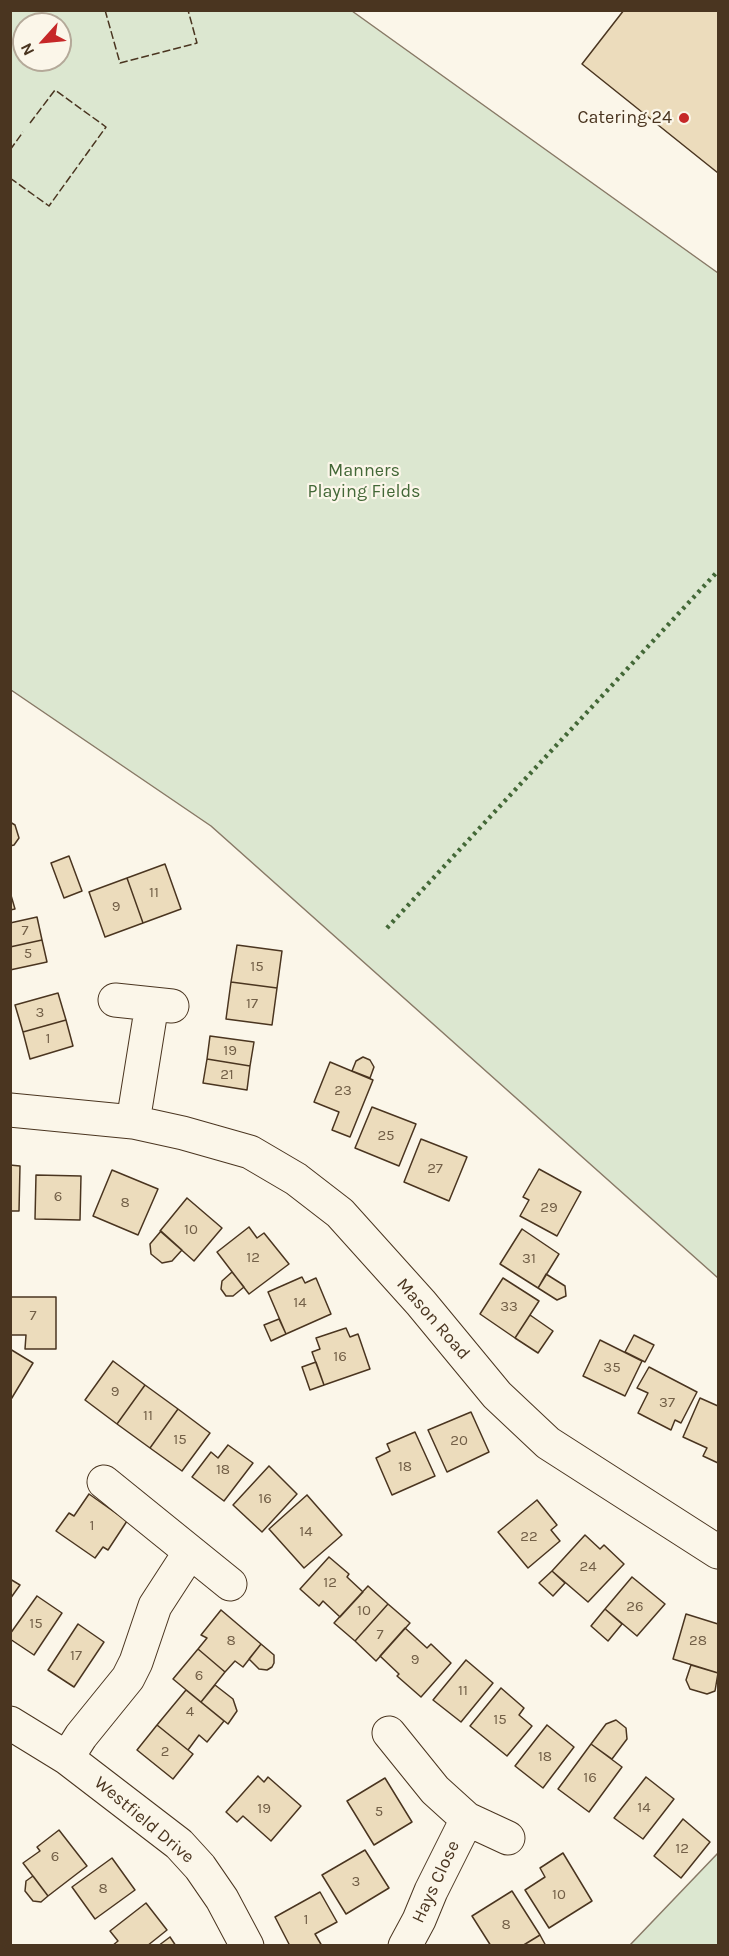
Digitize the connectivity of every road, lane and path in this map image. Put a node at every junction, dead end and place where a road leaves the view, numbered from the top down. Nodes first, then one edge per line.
1 (115, 1000) dead end
2 (10, 1110) edge
3 (133, 1122) junction
4 (104, 1482) dead end
5 (190, 1552) junction
6 (718, 1552) edge
7 (230, 1584) dead end
8 (10, 1723) edge
9 (389, 1733) dead end
10 (67, 1758) junction
11 (467, 1819) junction
12 (508, 1838) dead end
13 (247, 1946) edge
14 (405, 1946) edge

1 - 3 street
2 - 3 street, Mason Road
3 - 6 street, Mason Road
4 - 5 street
5 - 7 street
5 - 10 street
8 - 10 street, Westfield Drive
9 - 11 street, Hays Close
10 - 13 street, Westfield Drive
11 - 12 street, Hays Close
11 - 14 street, Hays Close

